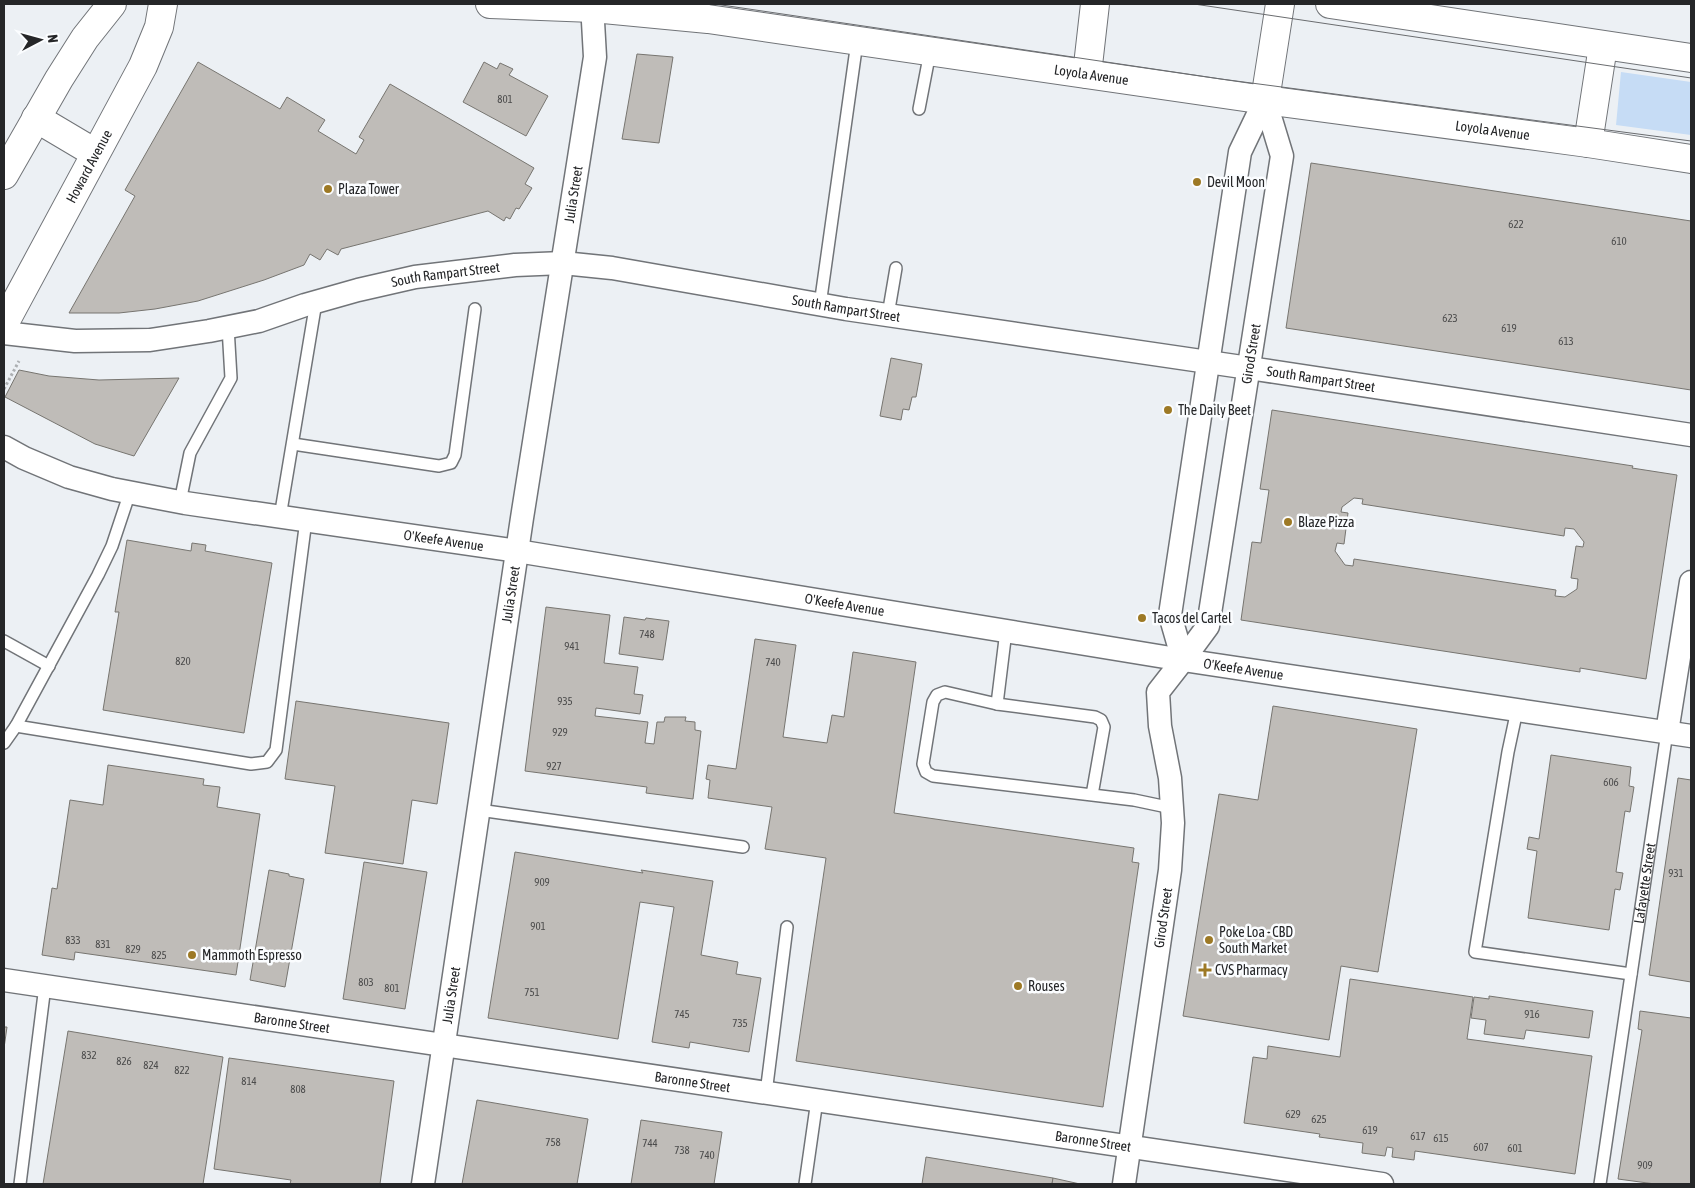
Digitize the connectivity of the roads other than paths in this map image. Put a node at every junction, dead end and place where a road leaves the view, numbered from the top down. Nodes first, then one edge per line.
1 (112, 4) edge
2 (163, 4) edge
3 (490, 4) edge
4 (685, 4) edge
5 (1095, 4) edge
6 (1280, 4) edge
7 (1330, 4) edge
8 (592, 6) edge
9 (708, 19) junction
10 (857, 42) junction
11 (1603, 46) junction
12 (930, 52) junction
13 (1691, 58) edge
14 (1087, 74) junction
15 (1265, 100) junction
16 (919, 109) dead end
17 (36, 118) junction
18 (1588, 143) junction
19 (96, 153) junction
20 (1691, 159) edge
21 (4, 175) edge
22 (563, 264) junction
23 (896, 268) dead end
24 (316, 302) junction
25 (820, 304) junction
26 (475, 309) dead end
27 (888, 315) junction
28 (4, 324) edge
29 (228, 327) junction
30 (4, 334) edge
31 (1208, 363) junction
32 (1249, 368) junction
33 (1691, 435) edge
34 (293, 444) junction
35 (4, 448) edge
36 (130, 492) junction
37 (180, 502) junction
38 (280, 517) junction
39 (306, 520) junction
40 (517, 551) junction
41 (1691, 582) edge
42 (1006, 631) junction
43 (4, 641) edge
44 (1183, 660) junction
45 (49, 666) junction
46 (997, 704) junction
47 (1517, 710) junction
48 (16, 726) junction
49 (1667, 732) junction
50 (1691, 736) edge
51 (4, 743) edge
52 (1092, 795) junction
53 (1172, 808) junction
54 (479, 810) junction
55 (743, 847) dead end
56 (786, 927) dead end
57 (1631, 974) junction
58 (4, 980) edge
59 (45, 986) junction
60 (444, 1046) junction
61 (766, 1093) junction
62 (816, 1100) junction
63 (1130, 1146) junction
64 (20, 1184) edge
65 (423, 1184) edge
66 (805, 1184) edge
67 (1124, 1184) edge
68 (1382, 1184) edge
69 (1600, 1184) edge

1 - 17 main road
2 - 19 main road, Howard Avenue
3 - 8 main road, Loyola Avenue
4 - 9 main road
5 - 14 main road
6 - 15 main road, Girod Street
7 - 11 main road
8 - 9 main road, Loyola Avenue
8 - 22 street, Julia Street
9 - 10 main road, Loyola Avenue
10 - 12 main road, Loyola Avenue
10 - 25 lane
11 - 13 main road
11 - 18 main road
12 - 14 main road, Loyola Avenue
12 - 16 lane
14 - 15 main road, Loyola Avenue
15 - 18 main road, Loyola Avenue
15 - 31 street, Girod Street
15 - 32 street, Girod Street
17 - 19 main road
17 - 21 main road
18 - 20 main road, Loyola Avenue
19 - 28 main road, Howard Avenue
22 - 24 street, South Rampart Street
22 - 25 street, South Rampart Street
22 - 40 street, Julia Street
23 - 27 lane
24 - 29 street, South Rampart Street
24 - 34 lane
25 - 27 street, South Rampart Street
26 - 34 lane
27 - 31 street, South Rampart Street
29 - 30 street, South Rampart Street
29 - 37 lane
31 - 32 street, South Rampart Street
31 - 44 street, Girod Street
32 - 33 street, South Rampart Street
32 - 44 street, Girod Street
34 - 38 lane
35 - 36 street, O'Keefe Avenue
36 - 37 street, O'Keefe Avenue
36 - 45 lane
37 - 38 street, O'Keefe Avenue
38 - 39 street, O'Keefe Avenue
39 - 40 street, O'Keefe Avenue
39 - 48 lane
40 - 42 street, O'Keefe Avenue
40 - 54 street, Julia Street
41 - 49 street, Lafayette Street
42 - 44 street, O'Keefe Avenue
42 - 46 lane
43 - 45 lane
44 - 47 street, O'Keefe Avenue
44 - 53 street, Girod Street
45 - 48 lane
46 - 52 lane
46 - 52 lane
47 - 49 street, O'Keefe Avenue
47 - 57 lane
48 - 51 lane
49 - 50 street, O'Keefe Avenue
49 - 57 lane, Lafayette Street
52 - 53 lane
53 - 63 street, Girod Street
54 - 55 lane
54 - 60 street, Julia Street
56 - 61 lane
57 - 69 lane, Lafayette Street
58 - 59 street, Baronne Street
59 - 60 street, Baronne Street
59 - 64 lane
60 - 61 street, Baronne Street
60 - 65 street, Julia Street
61 - 62 street, Baronne Street
62 - 63 street, Baronne Street
62 - 66 lane
63 - 67 street, Girod Street
63 - 68 street, Baronne Street

